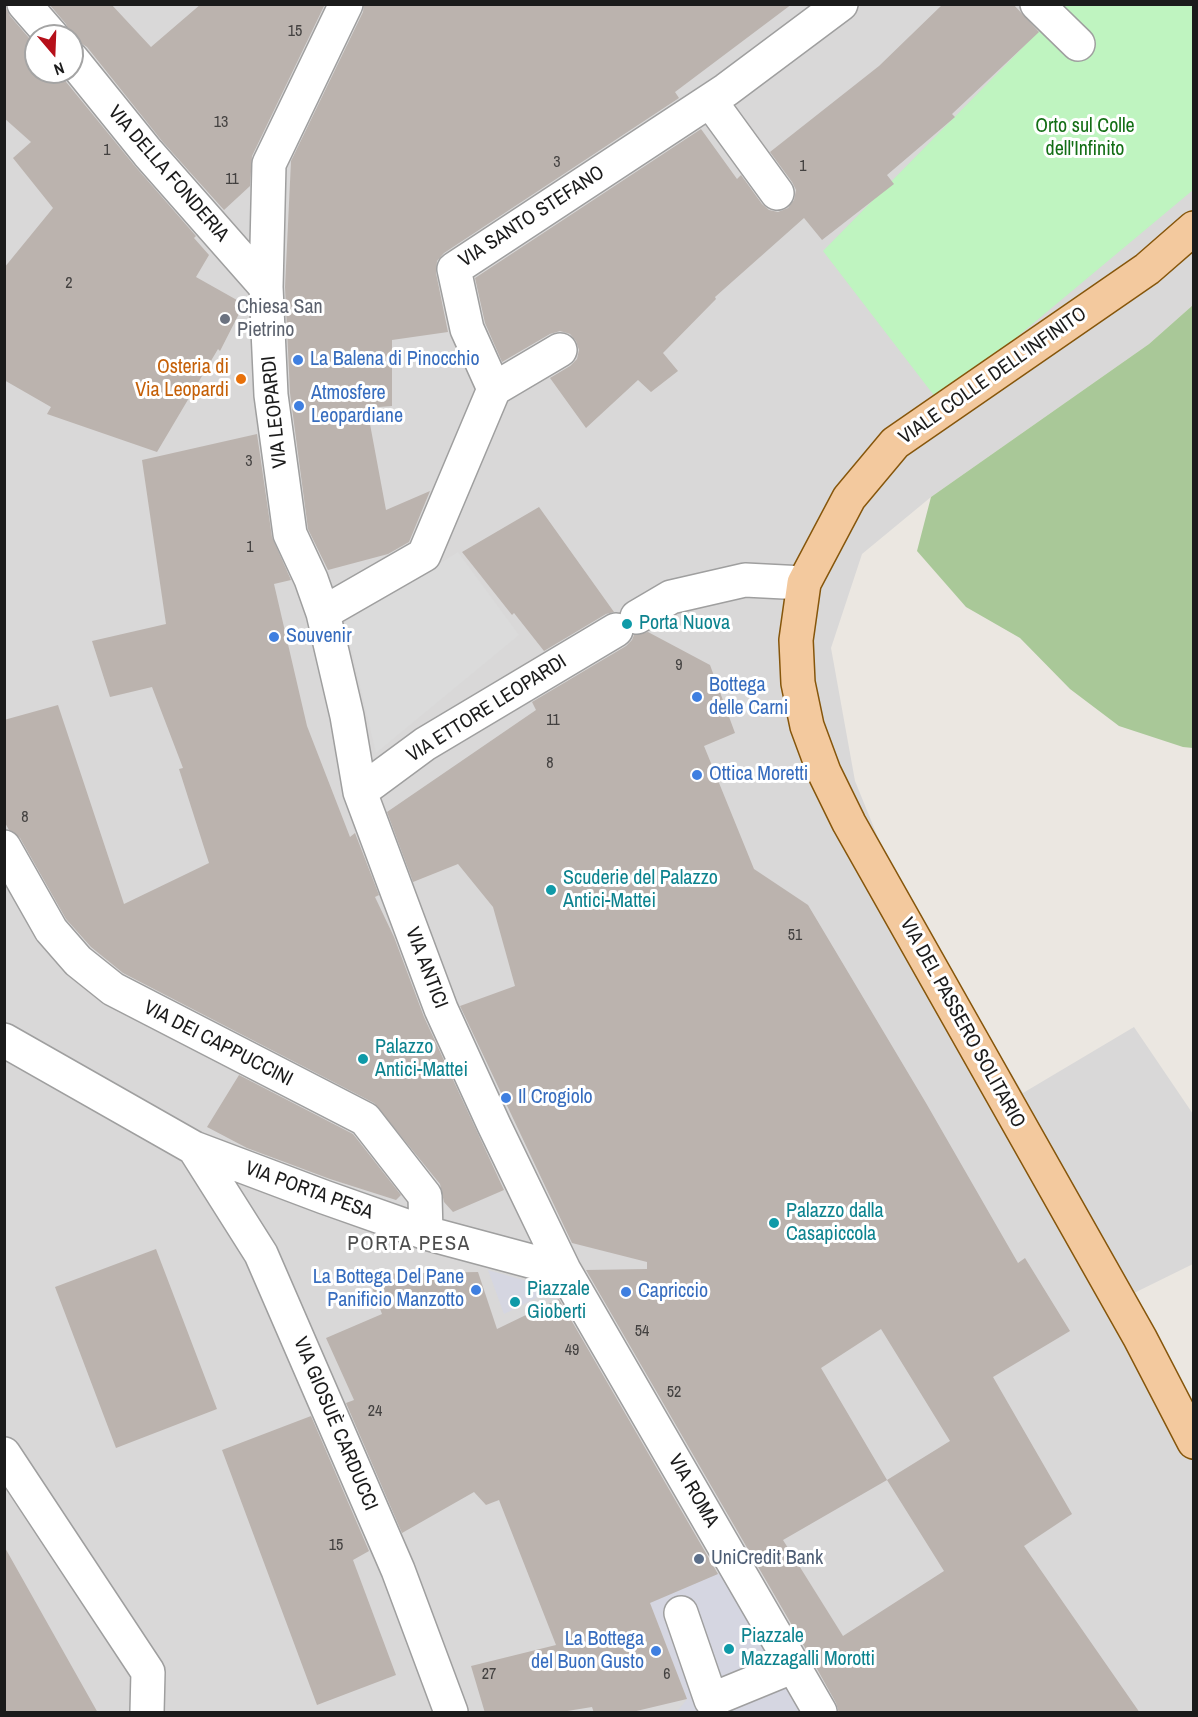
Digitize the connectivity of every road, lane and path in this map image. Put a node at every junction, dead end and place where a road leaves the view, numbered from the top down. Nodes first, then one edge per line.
1 (24, 4) edge
2 (346, 4) edge
3 (841, 4) edge
4 (1037, 4) edge
5 (42, 24) edge
6 (1078, 44) dead end
7 (84, 74) edge
8 (718, 95) junction
9 (777, 193) dead end
10 (1194, 228) edge
11 (266, 287) junction
12 (560, 350) dead end
13 (494, 389) junction
14 (804, 583) junction
15 (323, 613) junction
16 (360, 792) junction
17 (4, 848) edge
18 (4, 1040) edge
19 (194, 1148) junction
20 (426, 1233) junction
21 (564, 1270) junction
22 (1194, 1442) edge
23 (4, 1454) edge
24 (681, 1613) dead end
25 (794, 1666) junction
26 (147, 1713) edge
27 (451, 1713) edge
28 (820, 1713) edge

1 - 5 street
2 - 11 street, VIA LEOPARDI
3 - 8 street
4 - 6 street
7 - 11 street, VIA DELLA FONDERIA
8 - 9 street
8 - 13 street, VIA SANTO STEFANO
10 - 14 main road, VIALE COLLE DELL'INFINITO
11 - 15 street, VIA LEOPARDI
12 - 13 street
13 - 15 street
14 - 16 street, VIA ETTORE LEOPARDI
14 - 22 main road, VIA DEL PASSERO SOLITARIO
15 - 16 street, VIA LEOPARDI
16 - 21 street, VIA ANTICI
17 - 20 street, VIA DEI CAPPUCCINI
18 - 19 street, VIA PORTA PESA
19 - 20 street, VIA PORTA PESA
19 - 27 street, VIA GIOSUÈ CARDUCCI
20 - 21 street, VIA PORTA PESA
21 - 25 street, VIA ROMA
23 - 26 street
24 - 25 street
25 - 28 street, VIA ROMA

